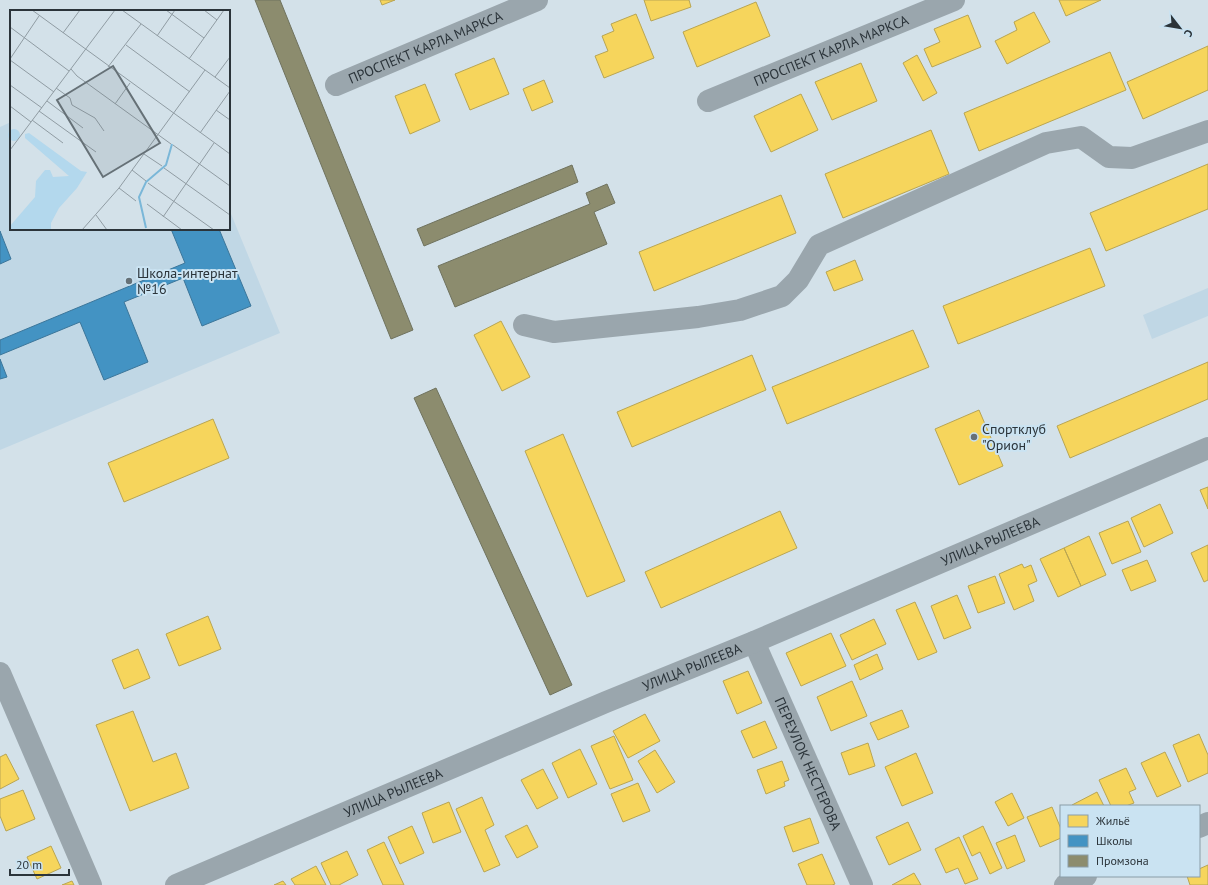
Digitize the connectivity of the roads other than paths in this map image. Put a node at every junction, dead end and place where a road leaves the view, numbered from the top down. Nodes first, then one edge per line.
1 (537, 0) edge
2 (954, 0) edge
3 (336, 85) dead end
4 (708, 102) dead end
5 (1208, 131) edge
6 (524, 325) dead end
7 (1208, 448) edge
8 (754, 642) junction
9 (0, 673) edge
10 (1084, 877) edge
11 (90, 885) edge
12 (176, 885) edge
13 (862, 885) edge
14 (1065, 885) edge

1 - 3 street, ПРОСПЕКТ КАРЛА МАРКСА
2 - 4 street, ПРОСПЕКТ КАРЛА МАРКСА
5 - 6 street
7 - 8 street, УЛИЦА РЫЛЕЕВА
8 - 12 street, УЛИЦА РЫЛЕЕВА
8 - 13 street, ПЕРЕУЛОК НЕСТЕРОВА
9 - 11 street
10 - 14 street

